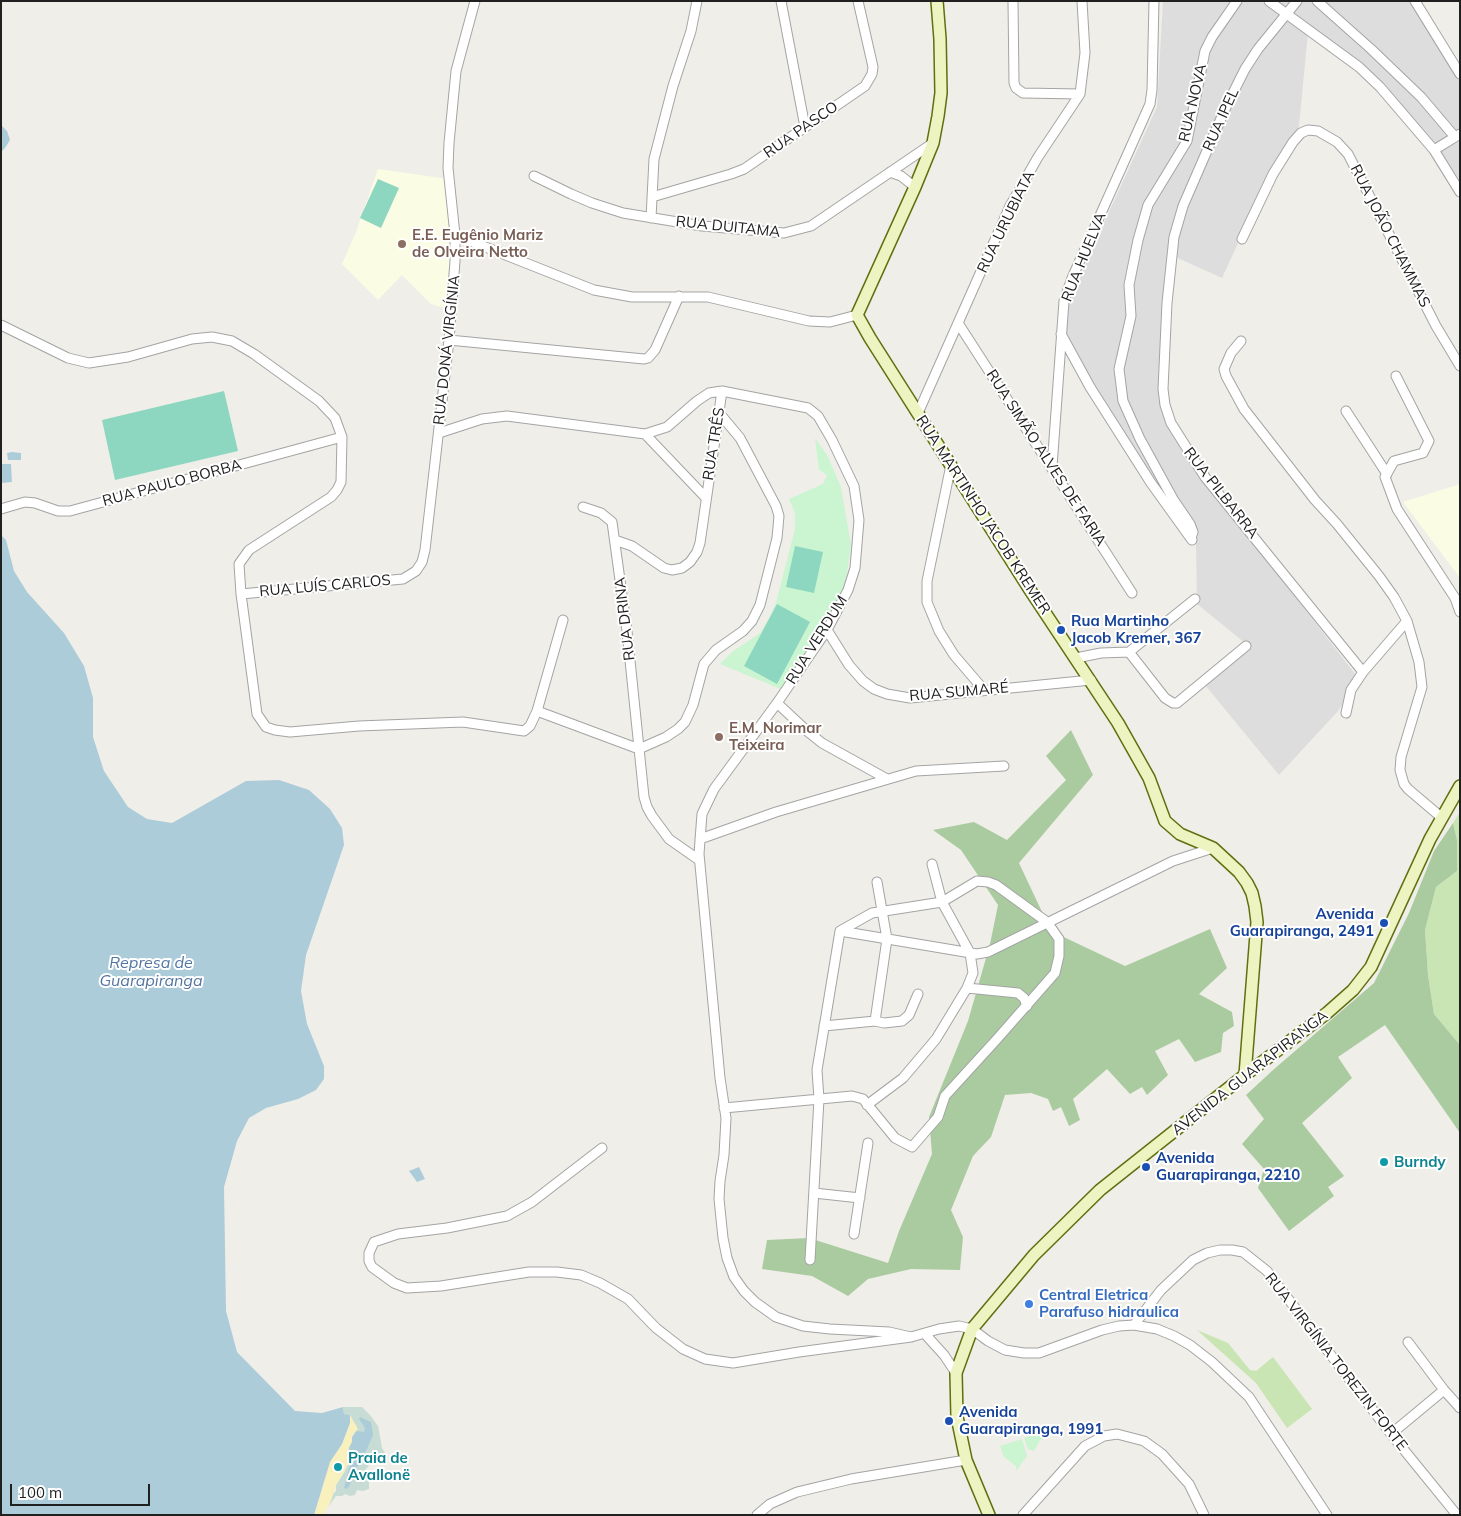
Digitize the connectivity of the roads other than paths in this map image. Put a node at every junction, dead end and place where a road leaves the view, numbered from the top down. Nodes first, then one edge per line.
1 (475, 1) edge
2 (697, 1) edge
3 (781, 1) edge
4 (858, 1) edge
5 (937, 1) edge
6 (1013, 1) edge
7 (1082, 1) edge
8 (1154, 1) edge
9 (1237, 1) edge
10 (1269, 1) edge
11 (1297, 1) edge
12 (1317, 1) edge
13 (1415, 1) edge
14 (1287, 13) junction
15 (1460, 74) edge
16 (1080, 94) junction
17 (805, 127) junction
18 (1457, 136) edge
19 (933, 143) junction
20 (1434, 150) junction
21 (890, 172) junction
22 (534, 176) dead end
23 (915, 187) junction
24 (1460, 192) edge
25 (652, 197) junction
26 (651, 218) junction
27 (455, 235) junction
28 (1174, 237) joint
29 (1242, 239) dead end
30 (679, 296) junction
31 (857, 315) junction
32 (958, 323) junction
33 (1, 325) edge
34 (1061, 333) junction
35 (449, 340) junction
36 (1241, 341) dead end
37 (1460, 366) edge
38 (1396, 376) dead end
39 (722, 390) junction
40 (1346, 411) dead end
41 (918, 413) junction
42 (720, 414) junction
43 (438, 433) junction
44 (646, 434) junction
45 (342, 437) junction
46 (951, 465) junction
47 (1052, 468) junction
48 (1387, 474) junction
49 (706, 498) junction
50 (584, 507) dead end
51 (1, 509) edge
52 (614, 540) junction
53 (1132, 593) dead end
54 (241, 594) junction
55 (1195, 599) dead end
56 (1460, 612) edge
57 (564, 620) dead end
58 (1407, 621) junction
59 (827, 630) junction
60 (1246, 646) dead end
61 (1129, 652) junction
62 (1076, 658) junction
63 (1363, 672) junction
64 (1091, 680) junction
65 (984, 690) junction
66 (777, 703) junction
67 (537, 711) junction
68 (1346, 713) dead end
69 (639, 748) junction
70 (1004, 766) dead end
71 (887, 779) junction
72 (1460, 786) edge
73 (1441, 816) junction
74 (700, 839) junction
75 (1212, 848) junction
76 (699, 860) junction
77 (932, 864) dead end
78 (876, 882) dead end
79 (942, 902) junction
80 (882, 910) junction
81 (1047, 922) junction
82 (840, 931) junction
83 (887, 939) junction
84 (970, 953) junction
85 (967, 988) junction
86 (918, 994) dead end
87 (1027, 1006) junction
88 (875, 1021) junction
89 (824, 1026) junction
90 (1245, 1075) junction
91 (819, 1099) junction
92 (867, 1105) junction
93 (724, 1108) junction
94 (868, 1143) dead end
95 (602, 1148) dead end
96 (814, 1193) junction
97 (860, 1198) junction
98 (854, 1234) dead end
99 (810, 1260) dead end
100 (1134, 1325) junction
101 (972, 1329) junction
102 (925, 1334) junction
103 (911, 1337) junction
104 (1408, 1342) dead end
105 (956, 1373) junction
106 (1444, 1390) junction
107 (1460, 1408) edge
108 (1392, 1434) junction
109 (966, 1460) junction
110 (757, 1515) edge
111 (989, 1515) edge
112 (1023, 1515) edge
113 (1204, 1515) edge
114 (1327, 1515) edge
115 (1456, 1515) edge

1 - 27 street, RUA DONÁ VIRGÍNIA
2 - 25 street
3 - 17 street
4 - 17 street, RUA PASCO
5 - 19 street
6 - 16 street
7 - 16 street, RUA URUBIATA
8 - 34 street, RUA HUELVA
9 - 34 street, RUA NOVA
10 - 14 street
11 - 14 street, RUA IPEL
12 - 18 street
13 - 15 street
14 - 20 street
14 - 28 street, RUA IPEL
16 - 32 street, RUA URUBIATA
17 - 25 street, RUA PASCO
18 - 20 street
19 - 21 street, RUA DUITAMA
19 - 23 street
20 - 24 street
21 - 23 street
21 - 26 street, RUA DUITAMA
22 - 26 street, RUA DUITAMA
23 - 31 street
25 - 26 street
27 - 30 street
27 - 35 street, RUA DONÁ VIRGÍNIA
28 - 63 street, RUA PILBARRA
29 - 37 street, RUA JOÃO CHAMMAS
30 - 31 street
30 - 35 street
31 - 41 street, RUA MARTINHO JACOB KREMER
32 - 41 street, RUA URUBIATA
32 - 47 street, RUA SIMÃO ALVES DE FARIA
33 - 45 street
34 - 47 street, RUA HUELVA
35 - 43 street, RUA DONÁ VIRGÍNIA
36 - 58 street
38 - 48 street
39 - 42 street, RUA TRÊS
39 - 44 street
39 - 59 street, RUA VERDUM
40 - 48 street
41 - 46 street, RUA MARTINHO JACOB KREMER
42 - 49 street, RUA TRÊS
42 - 69 street
43 - 44 street
43 - 54 street, RUA LUÍS CARLOS
44 - 49 street
45 - 51 street, RUA PAULO BORBA
45 - 54 street
46 - 62 street, RUA MARTINHO JACOB KREMER
46 - 65 street
47 - 53 street, RUA SIMÃO ALVES DE FARIA
48 - 56 street
49 - 52 street, RUA TRÊS
50 - 52 street, RUA DRINA
52 - 69 street, RUA DRINA
54 - 67 street
55 - 61 street
57 - 67 street
58 - 63 street
58 - 73 street
59 - 65 street, RUA SUMARÉ
59 - 66 street, RUA VERDUM
60 - 61 street
61 - 62 street
62 - 64 street, RUA MARTINHO JACOB KREMER
63 - 68 street
64 - 65 street, RUA SUMARÉ
64 - 75 street, RUA MARTINHO JACOB KREMER
66 - 71 street
66 - 74 street, RUA VERDUM
67 - 69 street
69 - 76 street, RUA DRINA
70 - 71 street
71 - 74 street
72 - 73 street, AVENIDA GUARAPIRANGA
73 - 90 street, AVENIDA GUARAPIRANGA
74 - 76 street, RUA VERDUM
75 - 81 street
75 - 90 street, RUA MARTINHO JACOB KREMER
76 - 93 street, RUA VERDUM
77 - 79 street
78 - 80 street
79 - 80 street
79 - 81 street
79 - 84 street
80 - 82 street
80 - 83 street
81 - 84 street
81 - 87 street
82 - 83 street
82 - 89 street
83 - 84 street
83 - 88 street
84 - 85 street
85 - 87 street
85 - 92 street
86 - 88 street
87 - 92 street
88 - 89 street
89 - 91 street
90 - 101 street, AVENIDA GUARAPIRANGA
91 - 92 street
91 - 93 street
91 - 96 street
93 - 103 street, RUA VERDUM
94 - 97 street
95 - 103 street
96 - 97 street
96 - 99 street
97 - 98 street
100 - 101 street
100 - 108 street, RUA VIRGÍNIA TOREZIN FORTE
100 - 114 street
101 - 102 street
101 - 105 street, AVENIDA GUARAPIRANGA
102 - 103 street
102 - 105 street
104 - 106 street
105 - 109 street, AVENIDA GUARAPIRANGA
106 - 107 street
106 - 108 street
108 - 115 street, RUA VIRGÍNIA TOREZIN FORTE
109 - 110 street
109 - 111 street, AVENIDA GUARAPIRANGA
112 - 113 street

